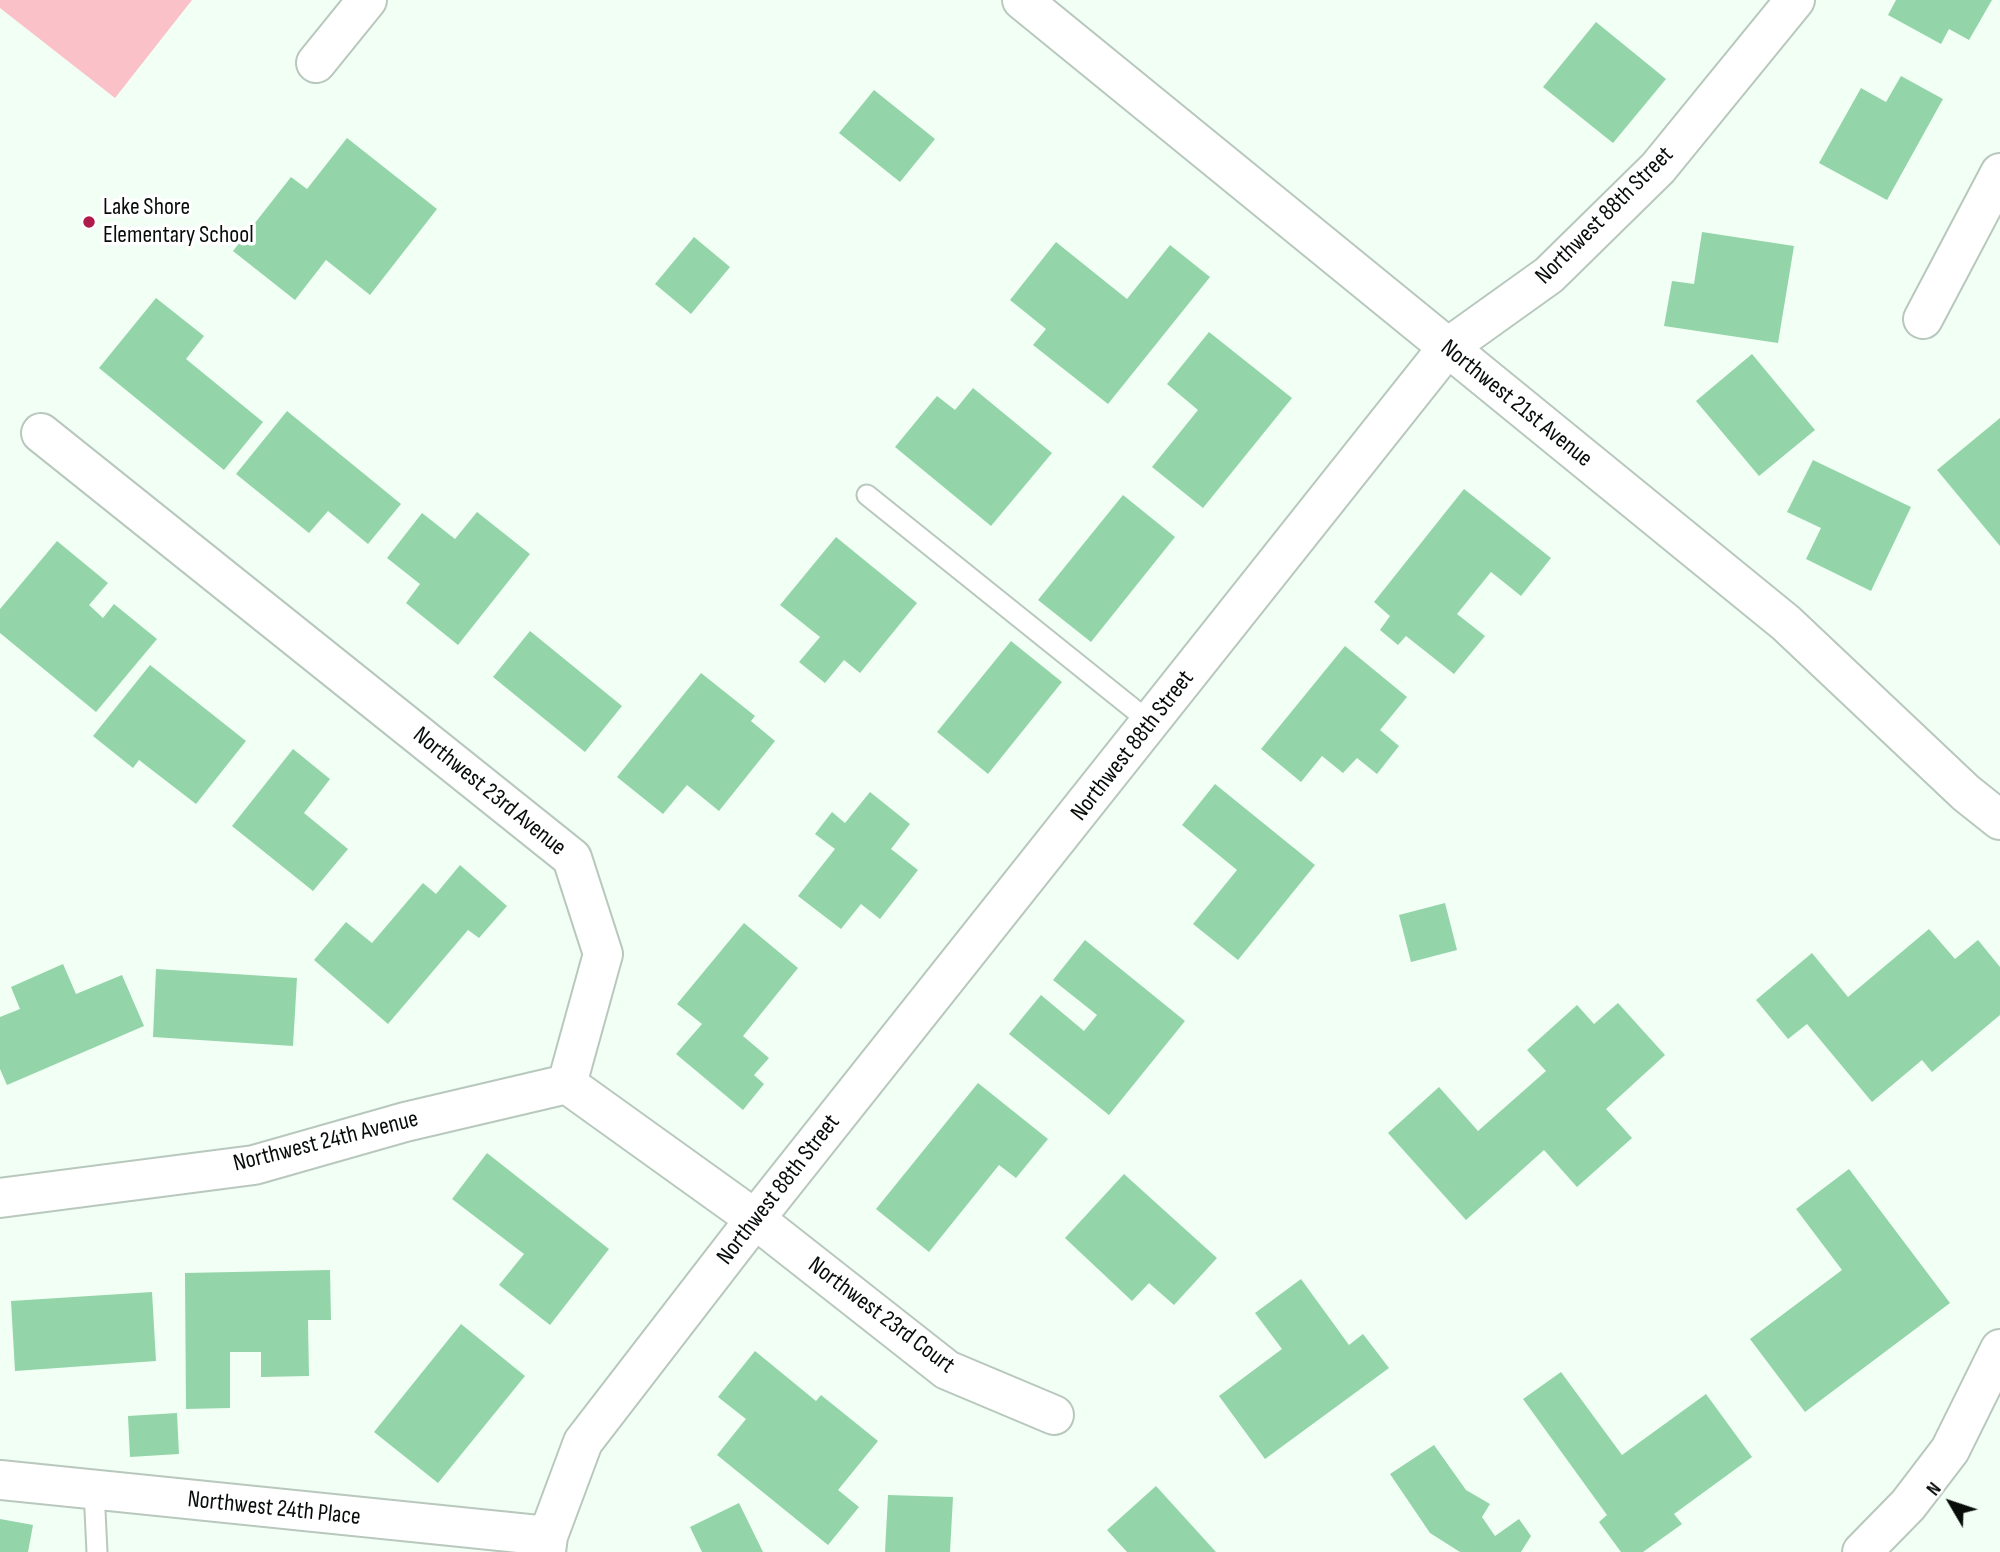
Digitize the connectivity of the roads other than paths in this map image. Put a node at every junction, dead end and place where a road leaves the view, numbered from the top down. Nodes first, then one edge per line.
1 (367, 0) edge
2 (1022, 0) edge
3 (1796, 0) edge
4 (316, 63) dead end
5 (2000, 173) edge
6 (1923, 319) dead end
7 (1447, 348) junction
8 (41, 433) dead end
9 (867, 495) dead end
10 (1151, 723) junction
11 (2000, 820) edge
12 (567, 1084) junction
13 (0, 1198) edge
14 (755, 1219) junction
15 (2000, 1349) edge
16 (1054, 1415) dead end
17 (0, 1480) edge
18 (94, 1490) junction
19 (547, 1544) edge
20 (97, 1552) edge
21 (1862, 1552) edge

1 - 4 street
2 - 7 street, Northwest 21st Avenue
3 - 7 street, Northwest 88th Street
5 - 6 street
7 - 10 street, Northwest 88th Street
7 - 11 street, Northwest 21st Avenue
8 - 12 street, Northwest 23rd Avenue
9 - 10 lane
10 - 14 street, Northwest 88th Street
12 - 13 street, Northwest 24th Avenue
12 - 14 street
14 - 16 street, Northwest 23rd Court
14 - 19 street, Northwest 88th Street
15 - 21 street
17 - 18 street, Northwest 24th Place
18 - 19 street, Northwest 24th Place
18 - 20 lane

